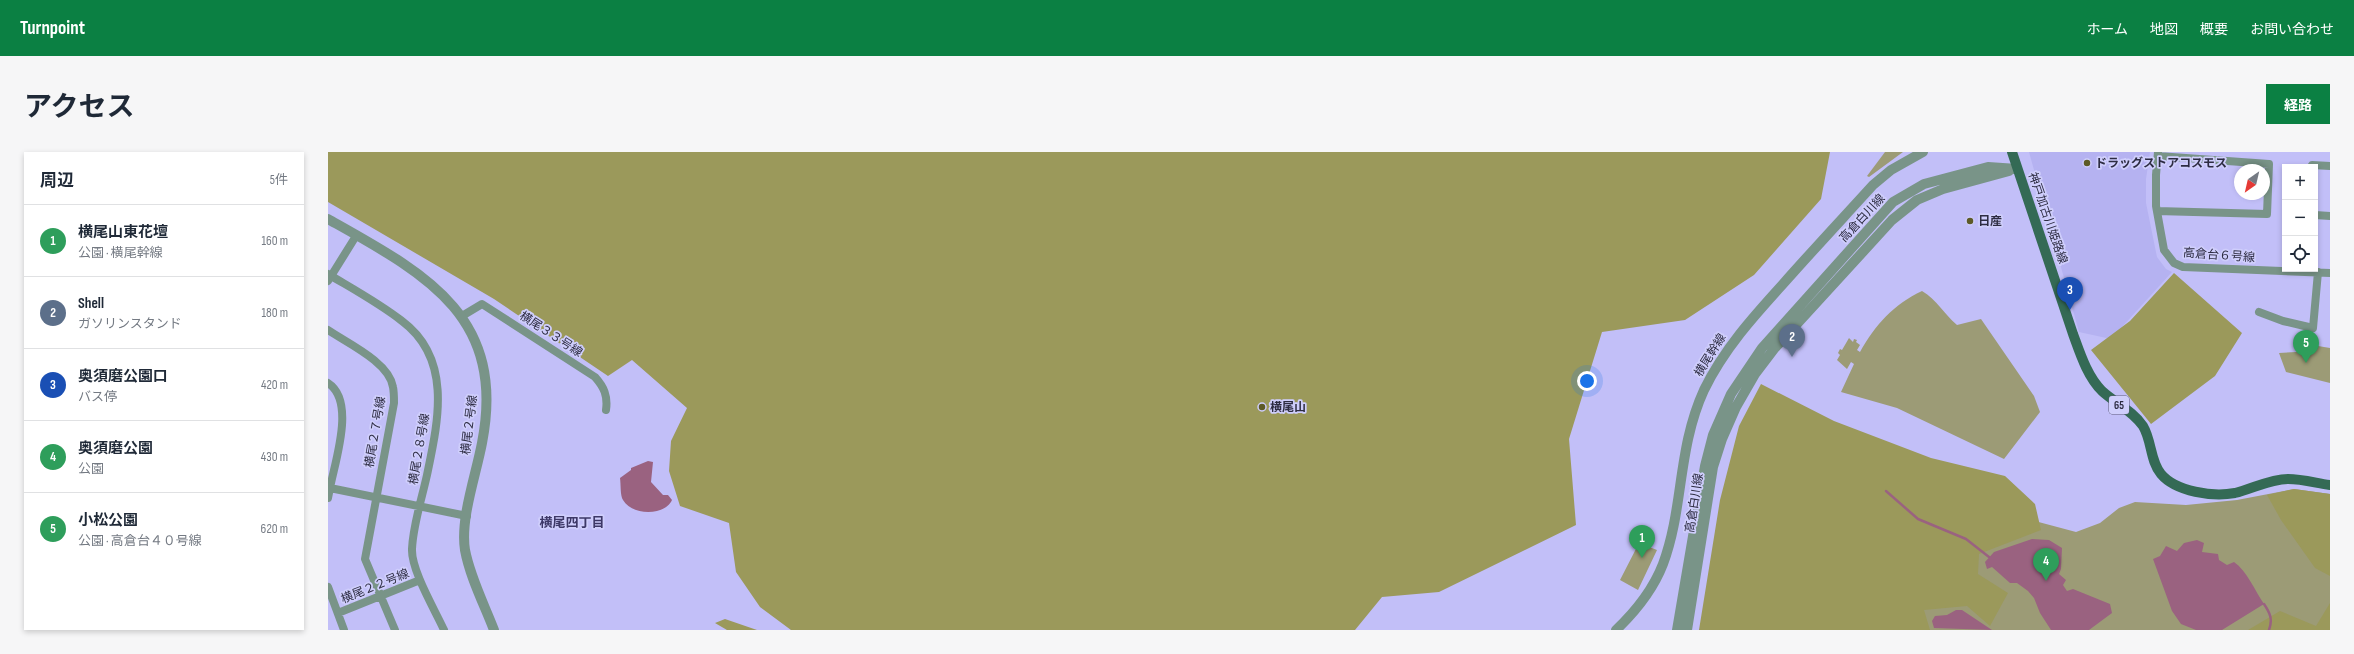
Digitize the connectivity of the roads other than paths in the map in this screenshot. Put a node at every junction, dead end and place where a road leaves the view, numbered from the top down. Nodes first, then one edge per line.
1 (1923, 152) edge
2 (2014, 152) edge
3 (2158, 154) edge
4 (2318, 165) edge
5 (2330, 166) edge
6 (2017, 169) junction
7 (2157, 211) junction
8 (2318, 215) edge
9 (2330, 216) edge
10 (328, 219) edge
11 (356, 236) junction
12 (2282, 271) edge
13 (2318, 272) joint
14 (2330, 273) edge
15 (329, 277) edge
16 (2259, 312) dead end
17 (462, 316) junction
18 (328, 330) edge
19 (328, 383) edge
20 (606, 410) dead end
21 (2330, 485) edge
22 (329, 488) edge
23 (328, 498) edge
24 (375, 498) junction
25 (420, 508) junction
26 (467, 516) junction
27 (420, 580) junction
28 (328, 587) edge
29 (382, 595) junction
30 (338, 613) junction
31 (344, 630) edge
32 (395, 630) edge
33 (444, 630) edge
34 (494, 630) edge
35 (1616, 630) edge
36 (1678, 630) edge
37 (1687, 630) edge

1 - 35 street, 横尾幹線
2 - 6 main road, 神戸加古川姫路線 / 65
3 - 7 street, 高倉台６号線
3 - 7 street
4 - 5 street
6 - 21 main road, 神戸加古川姫路線 / 65
6 - 36 street, 高倉白川線
6 - 37 street, 高倉白川線
7 - 12 street, 高倉台６号線
8 - 9 street
10 - 11 street, 横尾２号線
11 - 15 street
11 - 17 street, 横尾２号線
13 - 14 street, 高倉台６号線
13 - 16 street
15 - 25 street, 横尾２８号線
17 - 20 street, 横尾３３号線
17 - 26 street, 横尾２号線
18 - 24 street, 横尾２７号線
19 - 22 street
22 - 23 street
22 - 24 street
24 - 25 street
24 - 29 street, 横尾２７号線
25 - 26 street
25 - 27 street, 横尾２８号線
26 - 34 street, 横尾２号線
27 - 29 street, 横尾２２号線
27 - 33 street, 横尾２８号線
28 - 30 street
29 - 30 street, 横尾２２号線
29 - 32 street, 横尾２７号線
30 - 31 street

